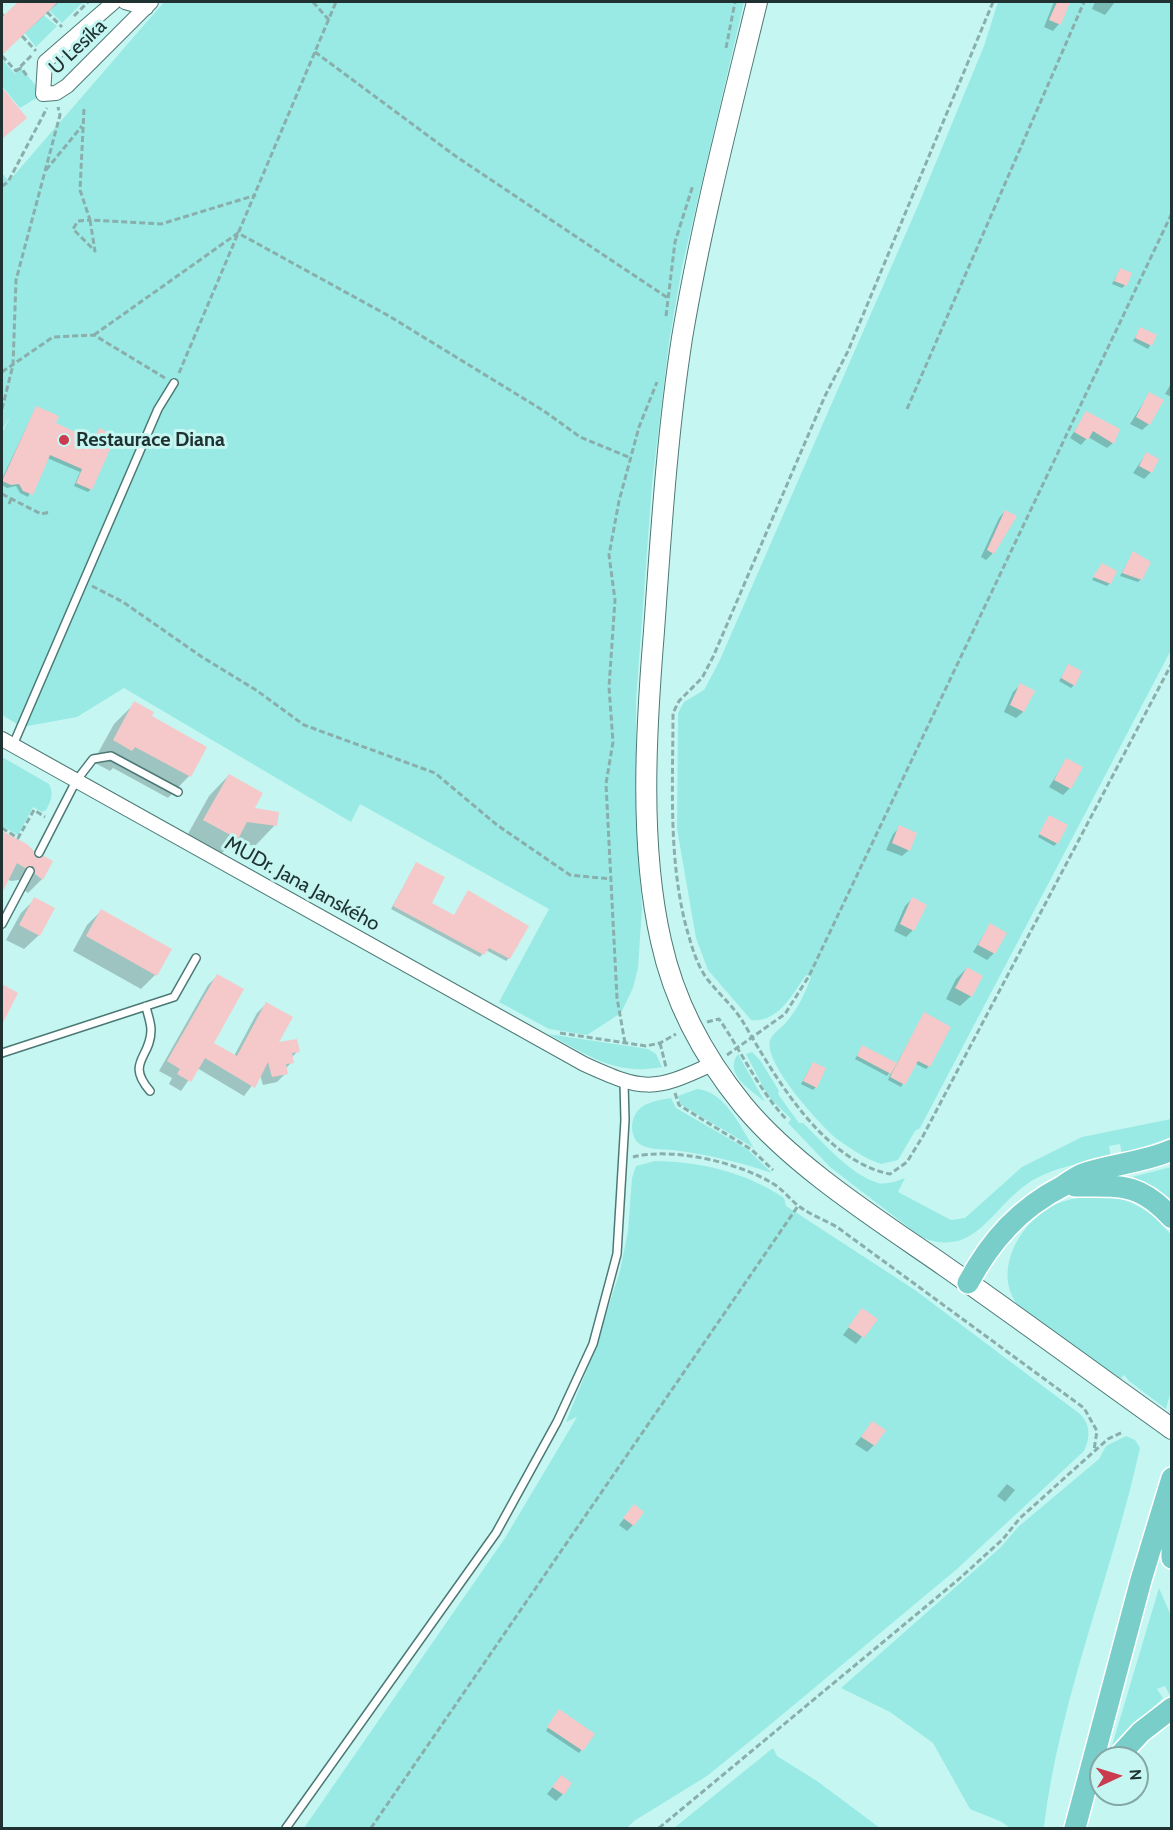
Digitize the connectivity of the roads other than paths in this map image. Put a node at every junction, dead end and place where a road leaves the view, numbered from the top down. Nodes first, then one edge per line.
1 (114, 2) edge
2 (125, 2) edge
3 (757, 2) edge
4 (149, 5) edge
5 (174, 383) road end
6 (7, 742) edge
7 (76, 781) junction
8 (178, 792) dead end
9 (39, 853) dead end
10 (30, 871) dead end
11 (2, 924) edge
12 (196, 958) dead end
13 (146, 1006) junction
14 (2, 1053) edge
15 (712, 1064) junction
16 (624, 1082) junction
17 (150, 1091) dead end
18 (1172, 1150) edge
19 (1063, 1186) junction
20 (1172, 1218) edge
21 (968, 1283) junction
22 (1172, 1429) edge
23 (1172, 1478) edge
24 (1172, 1522) edge
25 (1172, 1558) edge
26 (1172, 1708) edge
27 (1128, 1746) edge
28 (1089, 1800) edge
29 (1077, 1822) edge
30 (286, 1828) edge

1 - 4 street, U Lesíka
2 - 4 street, U Lesíka
3 - 15 main road
5 - 6 lane
6 - 7 street, MUDr. Jana Janského
7 - 8 lane
7 - 9 lane
7 - 16 street, MUDr. Jana Janského
10 - 11 lane
12 - 13 lane
13 - 14 lane
13 - 17 lane
15 - 16 street
15 - 21 main road
16 - 30 lane
18 - 19 main road
19 - 20 main road
19 - 21 main road
21 - 22 main road
23 - 29 main road
24 - 25 main road
26 - 27 main road
28 - 29 main road

